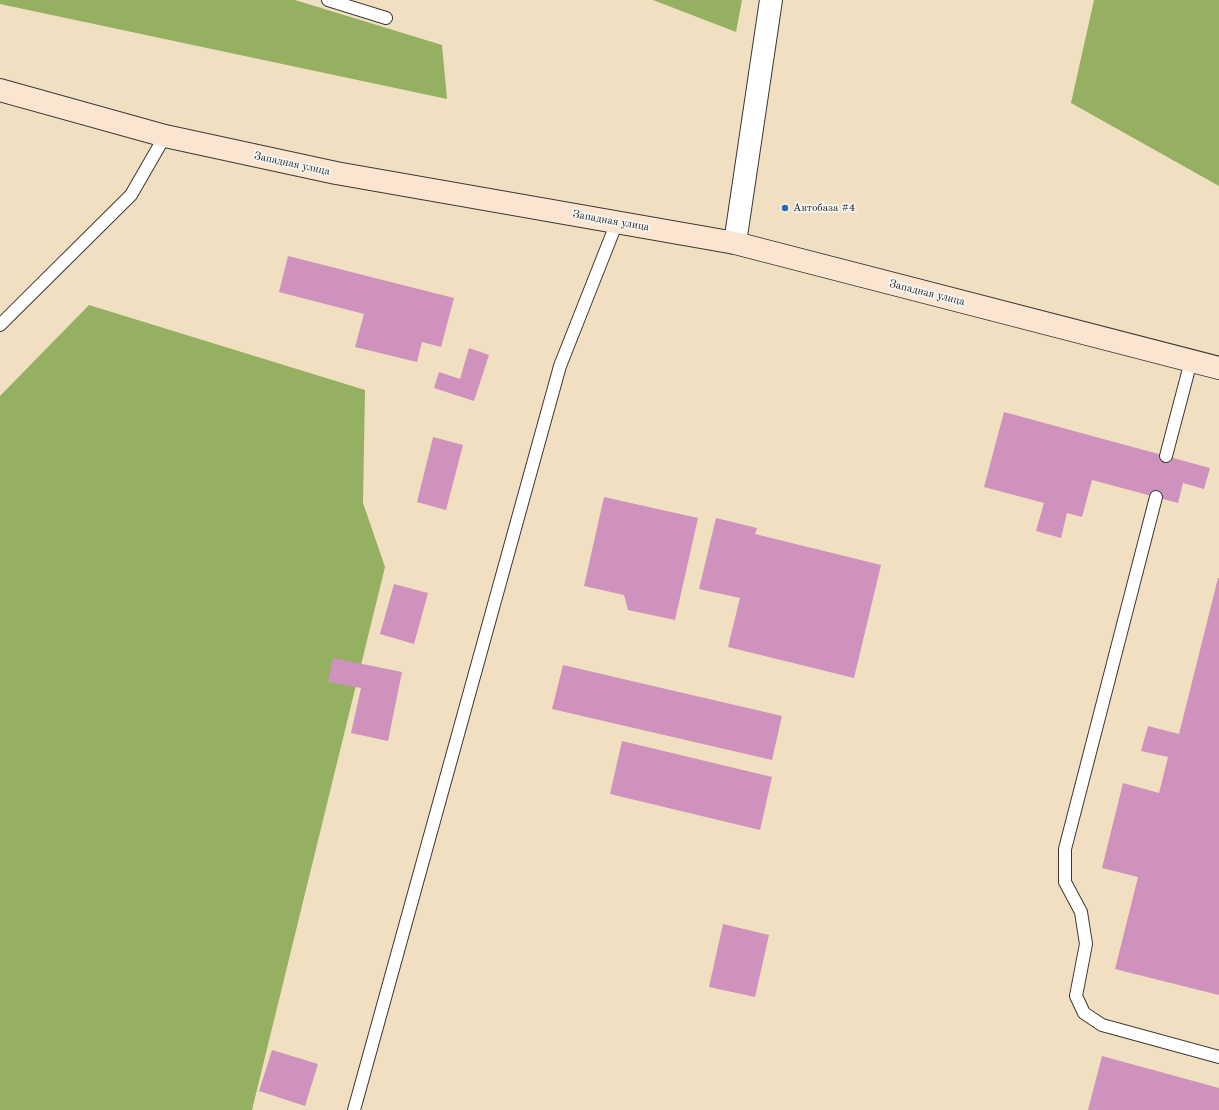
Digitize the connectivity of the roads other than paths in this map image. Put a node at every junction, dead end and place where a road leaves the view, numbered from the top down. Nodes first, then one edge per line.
1 (328, 0) edge
2 (771, 0) edge
3 (386, 18) dead end
4 (0, 90) edge
5 (165, 136) junction
6 (617, 222) junction
7 (735, 243) junction
8 (0, 324) edge
9 (1191, 361) junction
10 (1219, 368) edge
11 (1166, 456) dead end
12 (1156, 497) dead end
13 (1219, 1057) edge
14 (354, 1110) edge

1 - 3 lane
2 - 7 street
4 - 5 main road, Западная улица
5 - 6 main road, Западная улица
5 - 8 lane
6 - 7 main road, Западная улица
6 - 14 lane
7 - 9 main road, Западная улица
9 - 10 main road, Западная улица
9 - 11 lane
12 - 13 lane

